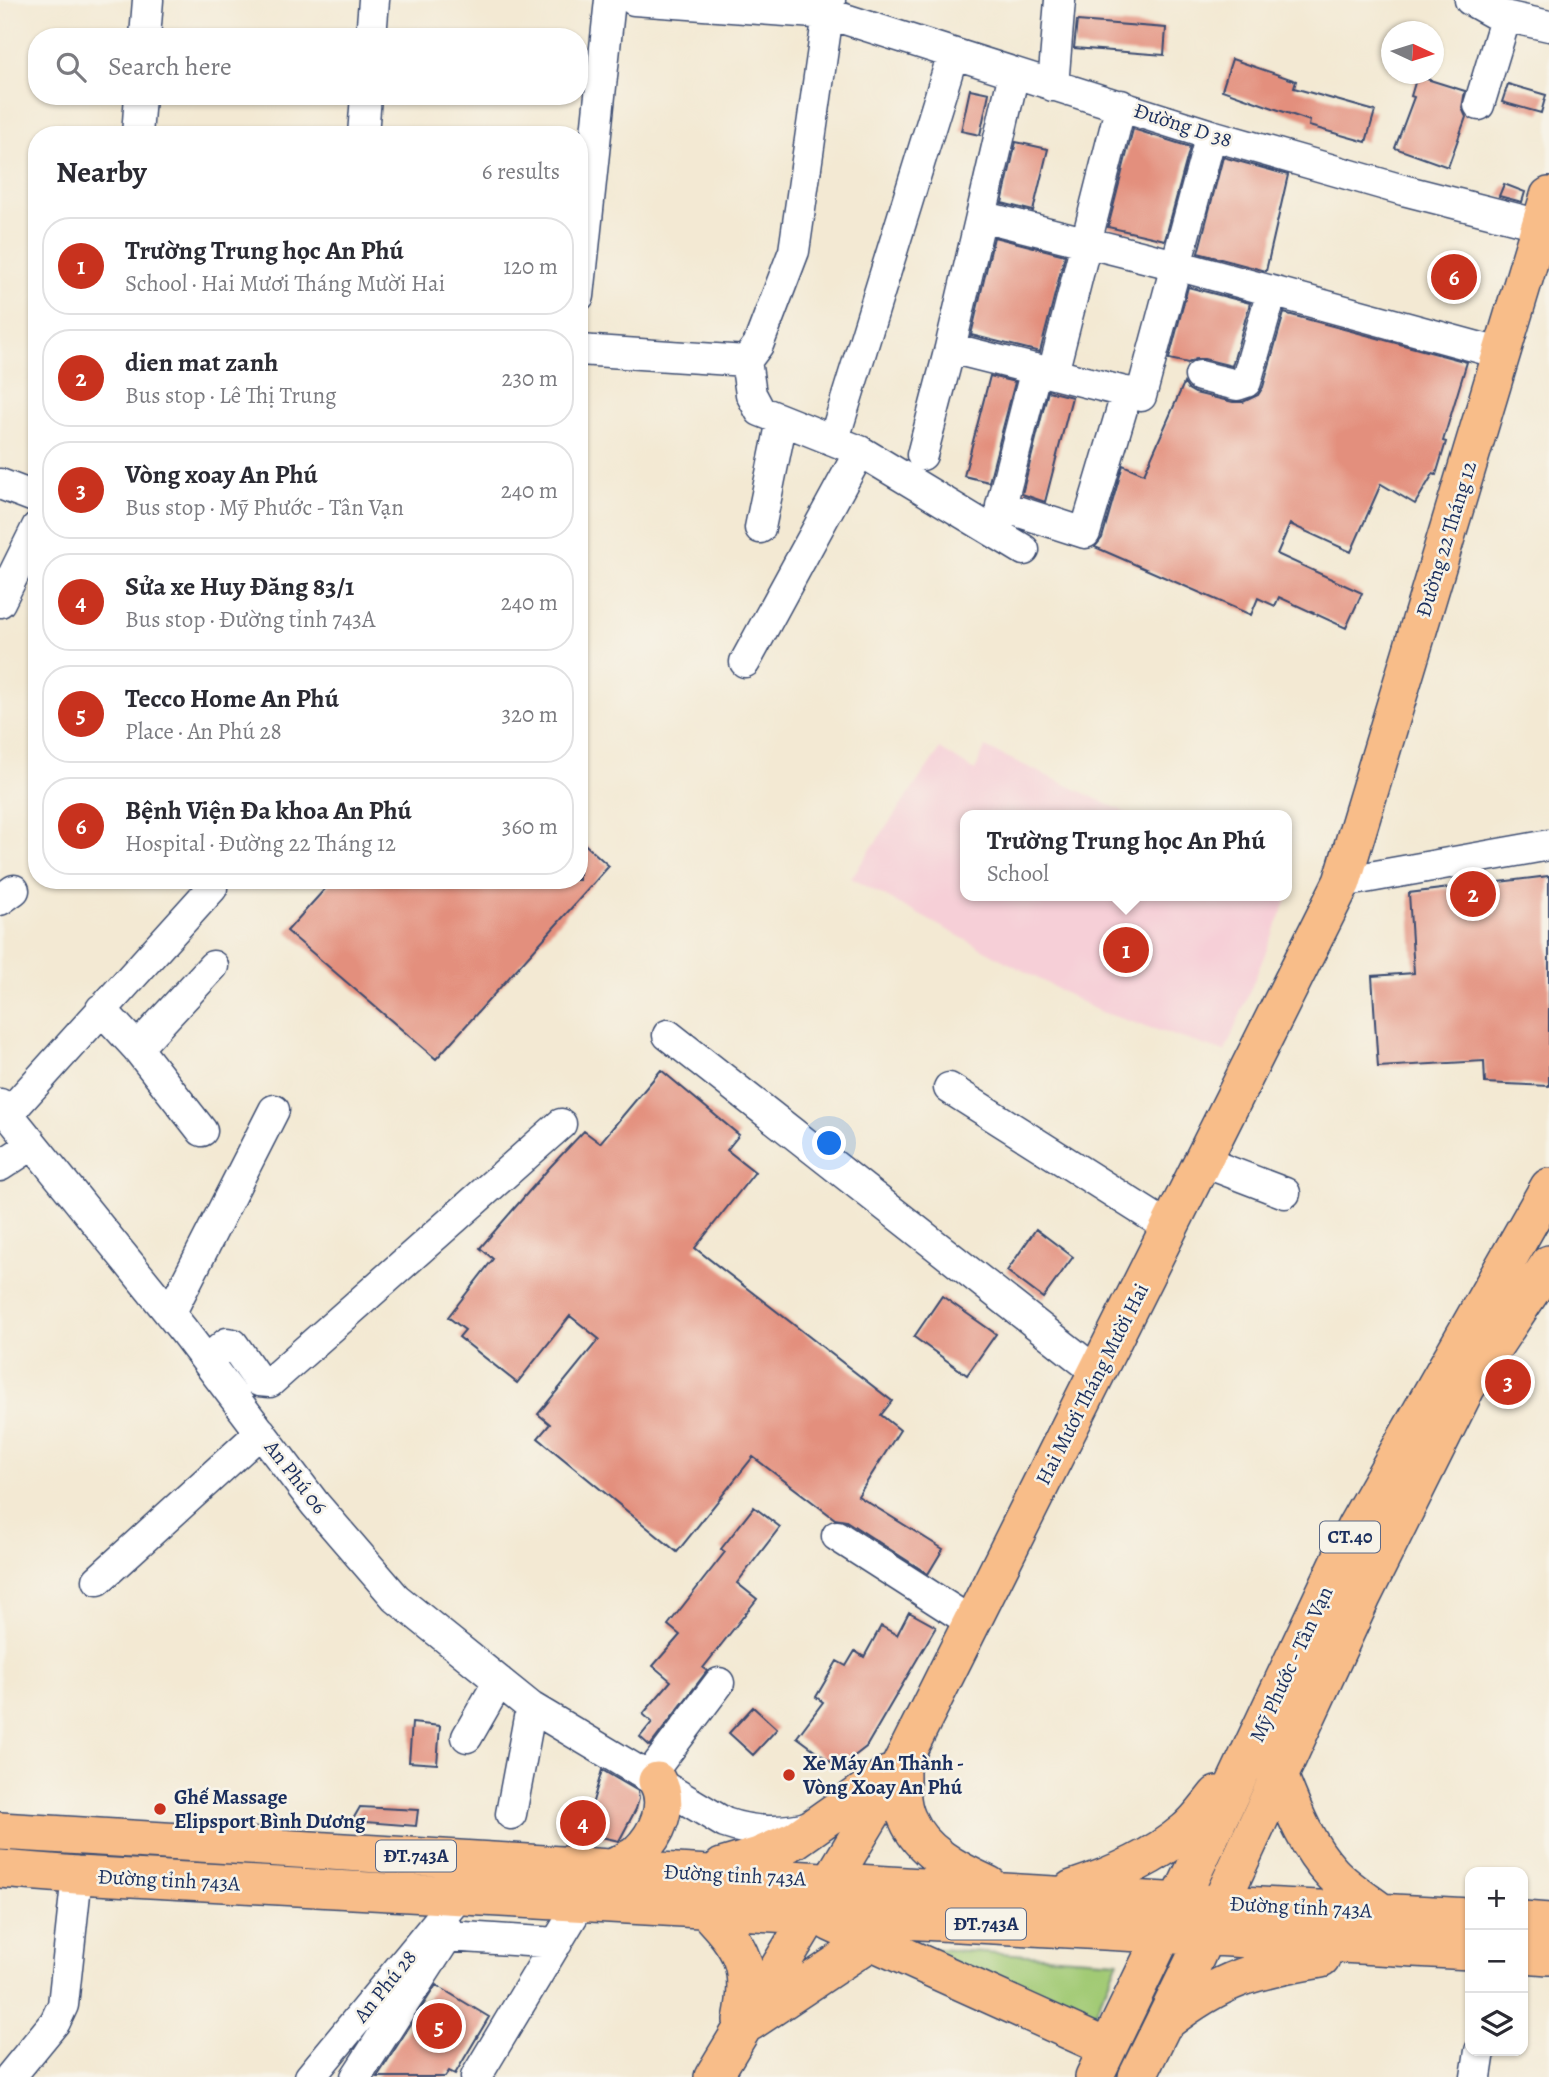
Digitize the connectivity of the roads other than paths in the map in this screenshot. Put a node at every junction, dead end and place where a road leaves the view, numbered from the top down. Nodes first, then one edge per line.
1 (148, 0) edge
2 (374, 0) edge
3 (610, 0) edge
4 (634, 0) edge
5 (1060, 0) edge
6 (1470, 0) edge
7 (830, 7) edge
8 (1506, 16) junction
9 (1549, 26) edge
10 (146, 28) edge
11 (372, 28) edge
12 (953, 54) junction
13 (1014, 73) junction
14 (1053, 86) junction
15 (139, 105) edge
16 (365, 105) edge
17 (1479, 105) dead end
18 (1121, 106) junction
19 (138, 126) edge
20 (364, 126) edge
21 (1211, 135) junction
22 (588, 210) edge
23 (1545, 210) edge
24 (981, 216) junction
25 (1086, 243) junction
26 (1176, 265) junction
27 (1272, 291) junction
28 (950, 348) junction
29 (588, 351) edge
30 (1503, 354) junction
31 (746, 361) junction
32 (1045, 371) junction
33 (1200, 376) dead end
34 (1127, 392) junction
35 (782, 420) junction
36 (847, 445) junction
37 (922, 455) dead end
38 (0, 484) edge
39 (28, 495) edge
40 (760, 528) dead end
41 (28, 545) edge
42 (1024, 550) dead end
43 (0, 602) edge
44 (745, 662) dead end
45 (1549, 845) edge
46 (1342, 882) junction
47 (211, 889) edge
48 (213, 966) dead end
49 (101, 1009) junction
50 (668, 1035) dead end
51 (137, 1048) junction
52 (949, 1088) dead end
53 (4, 1109) edge
54 (274, 1110) dead end
55 (561, 1124) dead end
56 (202, 1131) dead end
57 (32, 1145) junction
58 (1204, 1162) junction
59 (0, 1166) edge
60 (1549, 1187) edge
61 (1285, 1193) dead end
62 (1170, 1228) junction
63 (1549, 1264) edge
64 (170, 1314) junction
65 (206, 1360) junction
66 (1098, 1373) junction
67 (261, 1432) junction
68 (836, 1536) dead end
69 (98, 1580) dead end
70 (971, 1622) junction
71 (499, 1681) junction
72 (719, 1682) dead end
73 (531, 1707) junction
74 (467, 1737) dead end
75 (901, 1764) junction
76 (1244, 1765) junction
77 (1279, 1775) junction
78 (653, 1779) junction
79 (511, 1814) dead end
80 (820, 1823) junction
81 (0, 1831) edge
82 (0, 1868) edge
83 (613, 1868) junction
84 (699, 1873) junction
85 (77, 1875) junction
86 (831, 1881) junction
87 (1003, 1891) junction
88 (1054, 1895) junction
89 (466, 1896) junction
90 (1178, 1901) junction
91 (581, 1902) junction
92 (1220, 1903) junction
93 (705, 1909) junction
94 (1380, 1911) junction
95 (811, 1914) junction
96 (1465, 1917) edge
97 (919, 1919) junction
98 (1528, 1920) edge
99 (1549, 1922) edge
100 (1162, 1935) junction
101 (448, 1936) junction
102 (1204, 1938) junction
103 (871, 1941) junction
104 (556, 1943) junction
105 (1414, 1948) junction
106 (1465, 1951) edge
107 (1528, 1954) edge
108 (1549, 1956) edge
109 (1163, 2024) junction
110 (741, 2029) junction
111 (1479, 2056) edge
112 (1101, 2063) edge
113 (1144, 2075) edge
114 (10, 2077) edge
115 (310, 2077) edge
116 (356, 2077) edge
117 (476, 2077) edge
118 (713, 2077) edge
119 (1476, 2077) edge

1 - 10 street
2 - 11 street
3 - 22 street
4 - 7 street, Đường D 38
5 - 14 street
6 - 8 street
7 - 12 street, Đường D 38
7 - 31 street
8 - 9 street
8 - 17 street
12 - 13 street, Đường D 38
12 - 36 street
13 - 14 street, Đường D 38
13 - 24 street
14 - 18 street, Đường D 38
15 - 19 street
16 - 20 street
18 - 21 street, Đường D 38
18 - 25 street
21 - 23 street, Đường D 38
21 - 26 street
23 - 30 main road, Đường 22 Tháng 12
24 - 25 street
24 - 28 street
25 - 26 street
25 - 32 street
26 - 27 street
26 - 34 street
27 - 30 street
27 - 33 street
28 - 32 street
28 - 37 street
29 - 31 street
30 - 46 main road, Đường 22 Tháng 12
31 - 35 street
32 - 34 street
32 - 34 street
35 - 36 street
35 - 40 street
36 - 42 street
36 - 44 street
38 - 39 street
41 - 43 street
45 - 46 street
46 - 58 main road, Hai Mươi Tháng Mười Hai
47 - 49 street
48 - 51 street
49 - 51 street
49 - 53 street
50 - 66 street
51 - 56 street
52 - 62 street
53 - 57 street, An Phú 06
54 - 64 street
55 - 65 street
57 - 59 street
57 - 64 street, An Phú 06
58 - 61 street
58 - 62 main road, Hai Mươi Tháng Mười Hai
60 - 76 main road, Mỹ Phước - Tân Vạn / CT.40
62 - 66 main road, Hai Mươi Tháng Mười Hai
63 - 77 main road, Mỹ Phước - Tân Vạn / CT.40
64 - 65 street, An Phú 06
65 - 67 street, An Phú 06
66 - 70 main road, Hai Mươi Tháng Mười Hai
67 - 69 street
67 - 71 street, An Phú 06
68 - 70 street
70 - 75 main road, Hai Mươi Tháng Mười Hai
71 - 73 street, An Phú 06
71 - 74 street
72 - 78 street
73 - 78 street, An Phú 06
73 - 79 street
75 - 80 main road
75 - 86 main road, Hai Mươi Tháng Mười Hai
75 - 87 main road
76 - 88 main road
76 - 90 main road, Mỹ Phước - Tân Vạn / CT.40
77 - 92 main road, Mỹ Phước - Tân Vạn / CT.40
77 - 94 main road
78 - 80 street, An Phú 06
78 - 83 main road
80 - 84 main road
81 - 83 main road, Đường tỉnh 743A / ĐT.743A
82 - 85 main road, Đường tỉnh 743A / ĐT.743A
83 - 84 main road, Đường tỉnh 743A / ĐT.743A
84 - 86 main road, Đường tỉnh 743A / ĐT.743A
85 - 89 main road, Đường tỉnh 743A / ĐT.743A
85 - 114 street
86 - 87 main road, Đường tỉnh 743A / ĐT.743A
86 - 95 main road
87 - 88 main road, Đường tỉnh 743A / ĐT.743A
88 - 90 main road, Đường tỉnh 743A / ĐT.743A
89 - 91 main road, Đường tỉnh 743A / ĐT.743A
89 - 101 street
89 - 115 street, An Phú 28
90 - 92 main road, Đường tỉnh 743A / ĐT.743A
90 - 100 main road, Mỹ Phước - Tân Vạn / CT.40
91 - 93 main road, Đường tỉnh 743A / ĐT.743A
91 - 104 street
92 - 94 main road, Đường tỉnh 743A / ĐT.743A
92 - 102 main road, Mỹ Phước - Tân Vạn / CT.40
93 - 95 main road, Đường tỉnh 743A / ĐT.743A
93 - 110 main road
94 - 96 main road, Đường tỉnh 743A / ĐT.743A
95 - 97 main road, Đường tỉnh 743A / ĐT.743A
95 - 103 main road
95 - 110 main road
97 - 100 main road, Đường tỉnh 743A / ĐT.743A
97 - 103 main road
98 - 99 main road
100 - 102 main road, Đường tỉnh 743A / ĐT.743A
100 - 112 main road, Mỹ Phước - Tân Vạn / CT.40
101 - 104 street
101 - 116 street
102 - 105 main road, Đường tỉnh 743A / ĐT.743A
102 - 109 main road, Mỹ Phước - Tân Vạn / CT.40
103 - 110 main road
103 - 112 main road
104 - 117 street
105 - 106 main road, Đường tỉnh 743A / ĐT.743A
105 - 109 main road
107 - 108 main road
109 - 113 main road, Mỹ Phước - Tân Vạn / CT.40
110 - 118 main road
111 - 119 street

